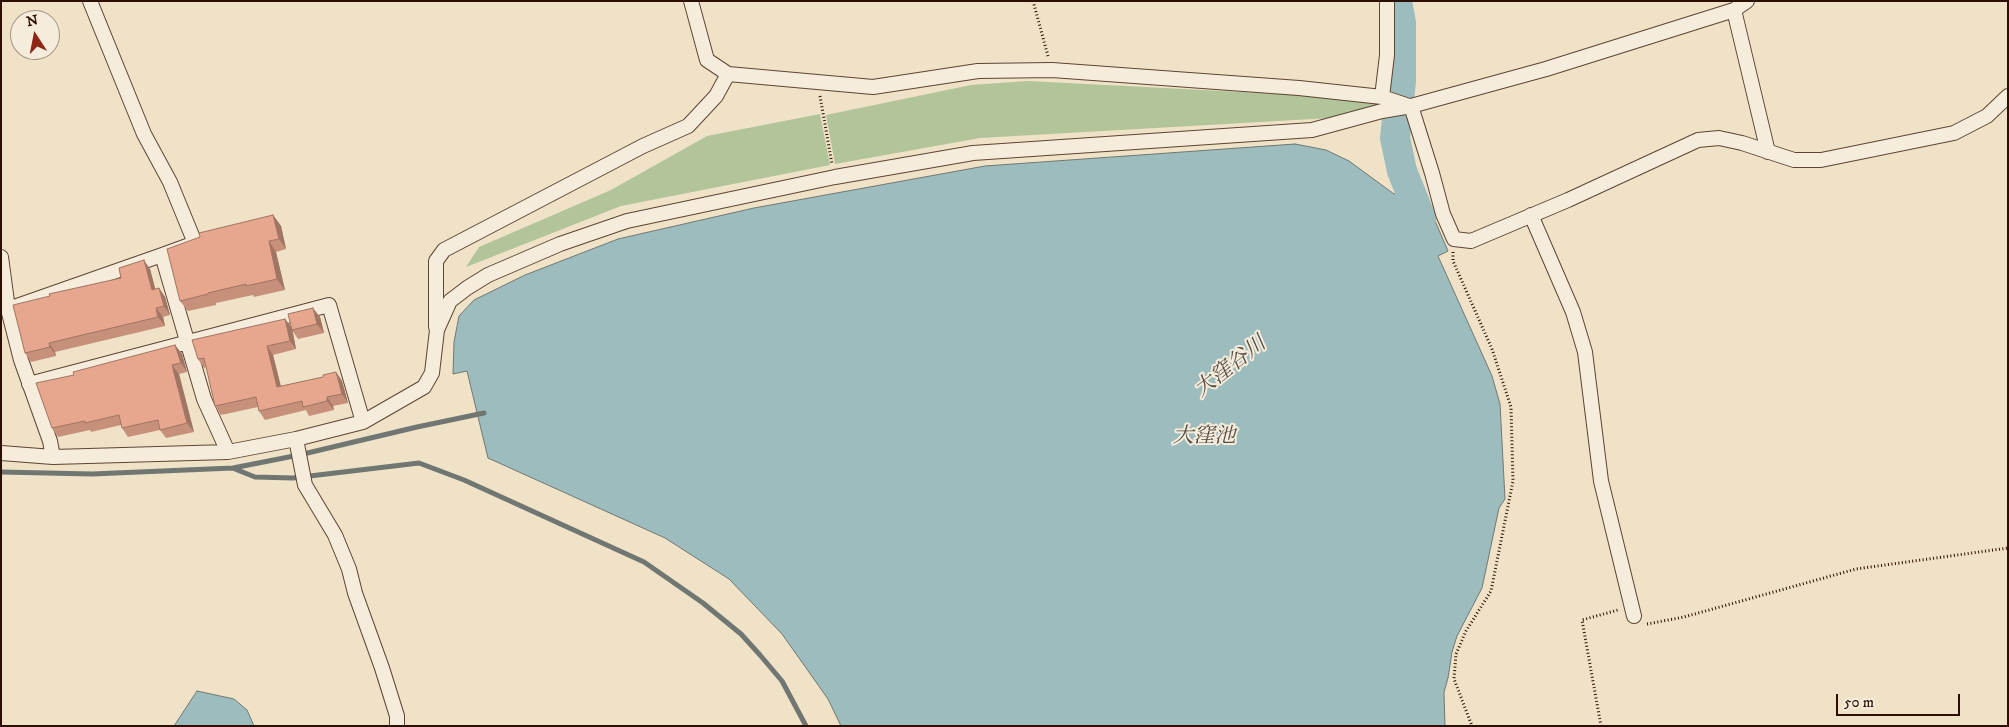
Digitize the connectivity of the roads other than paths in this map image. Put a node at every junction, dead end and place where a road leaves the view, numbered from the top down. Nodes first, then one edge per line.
1 (90, 1) edge
2 (691, 1) edge
3 (1387, 1) edge
4 (1747, 1) edge
5 (1734, 10) junction
6 (728, 74) junction
7 (2008, 96) edge
8 (1388, 102) junction
9 (1408, 106) junction
10 (1768, 152) junction
11 (1532, 215) junction
12 (162, 255) junction
13 (1, 257) edge
14 (8, 309) junction
15 (436, 330) junction
16 (187, 341) junction
17 (29, 384) junction
18 (363, 422) junction
19 (296, 442) junction
20 (228, 452) junction
21 (1, 453) edge
22 (53, 458) junction
23 (1634, 616) road end
24 (397, 726) edge

1 - 12 street
2 - 6 street
3 - 8 street
4 - 5 street
5 - 9 street
5 - 10 street
6 - 8 street
6 - 15 street
7 - 10 street
8 - 9 street
8 - 15 street
9 - 11 street
10 - 11 street
11 - 23 street
12 - 14 street
12 - 16 street
13 - 14 street
14 - 17 street
15 - 18 street
16 - 17 street
16 - 18 street
16 - 20 street
17 - 22 street
18 - 19 street
19 - 20 street
19 - 24 street
20 - 22 street
21 - 22 street

